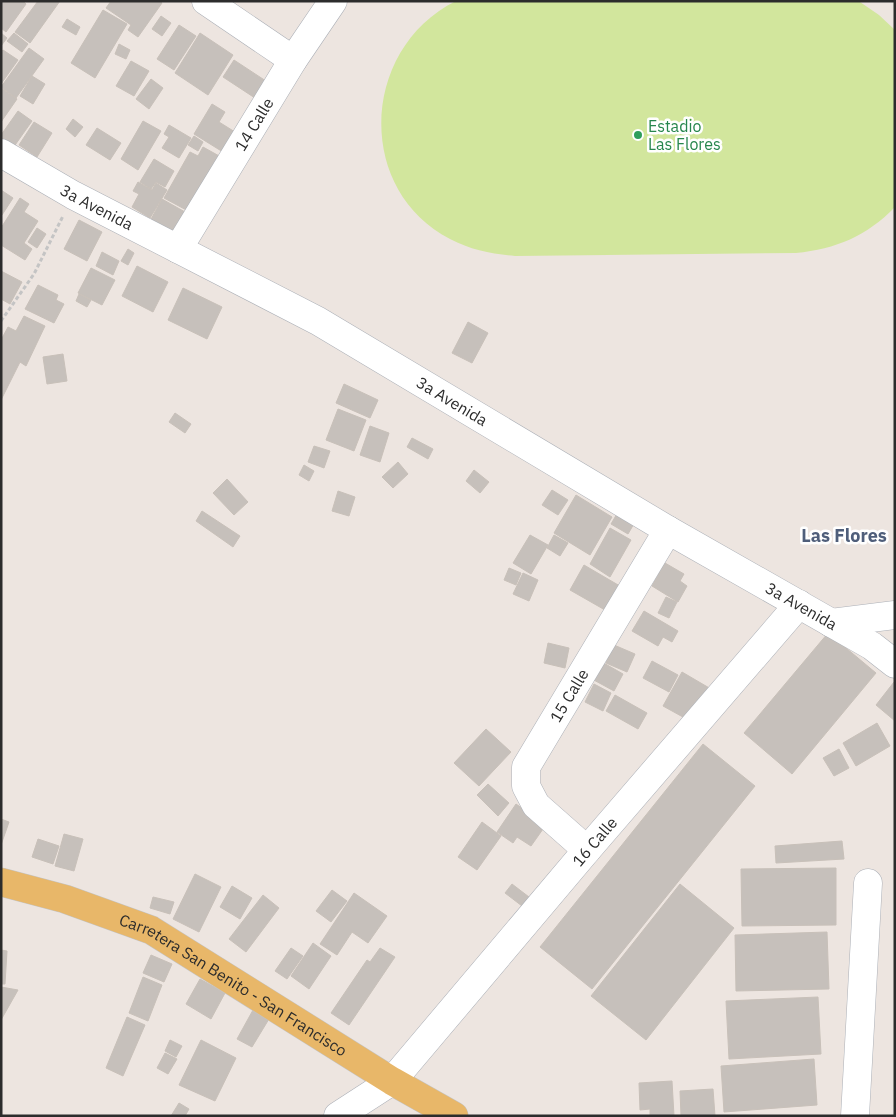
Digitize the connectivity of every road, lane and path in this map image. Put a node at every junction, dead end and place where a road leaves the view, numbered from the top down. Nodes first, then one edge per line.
1 (206, 1) edge
2 (333, 1) edge
3 (293, 60) junction
4 (1, 153) edge
5 (74, 195) junction
6 (178, 249) junction
7 (1, 321) edge
8 (668, 530) junction
9 (799, 604) junction
10 (895, 615) edge
11 (831, 622) junction
12 (895, 664) edge
13 (587, 850) junction
14 (1, 882) edge
15 (868, 883) dead end
16 (392, 1081) junction
17 (338, 1116) edge
18 (454, 1116) edge
19 (854, 1116) edge

1 - 3 street
2 - 3 street, 14 Calle
3 - 6 street, 14 Calle
4 - 5 street, 3a Avenida
5 - 6 street, 3a Avenida
5 - 7 path
6 - 8 street, 3a Avenida
8 - 9 street, 3a Avenida
8 - 13 street, 15 Calle
9 - 11 street, 3a Avenida
9 - 13 street, 16 Calle
10 - 11 street
11 - 12 street, 3a Avenida
13 - 16 street, 16 Calle
14 - 16 main road, Carretera San Benito - San Francisco
15 - 19 street
16 - 17 street
16 - 18 main road, Carretera San Benito - San Francisco

